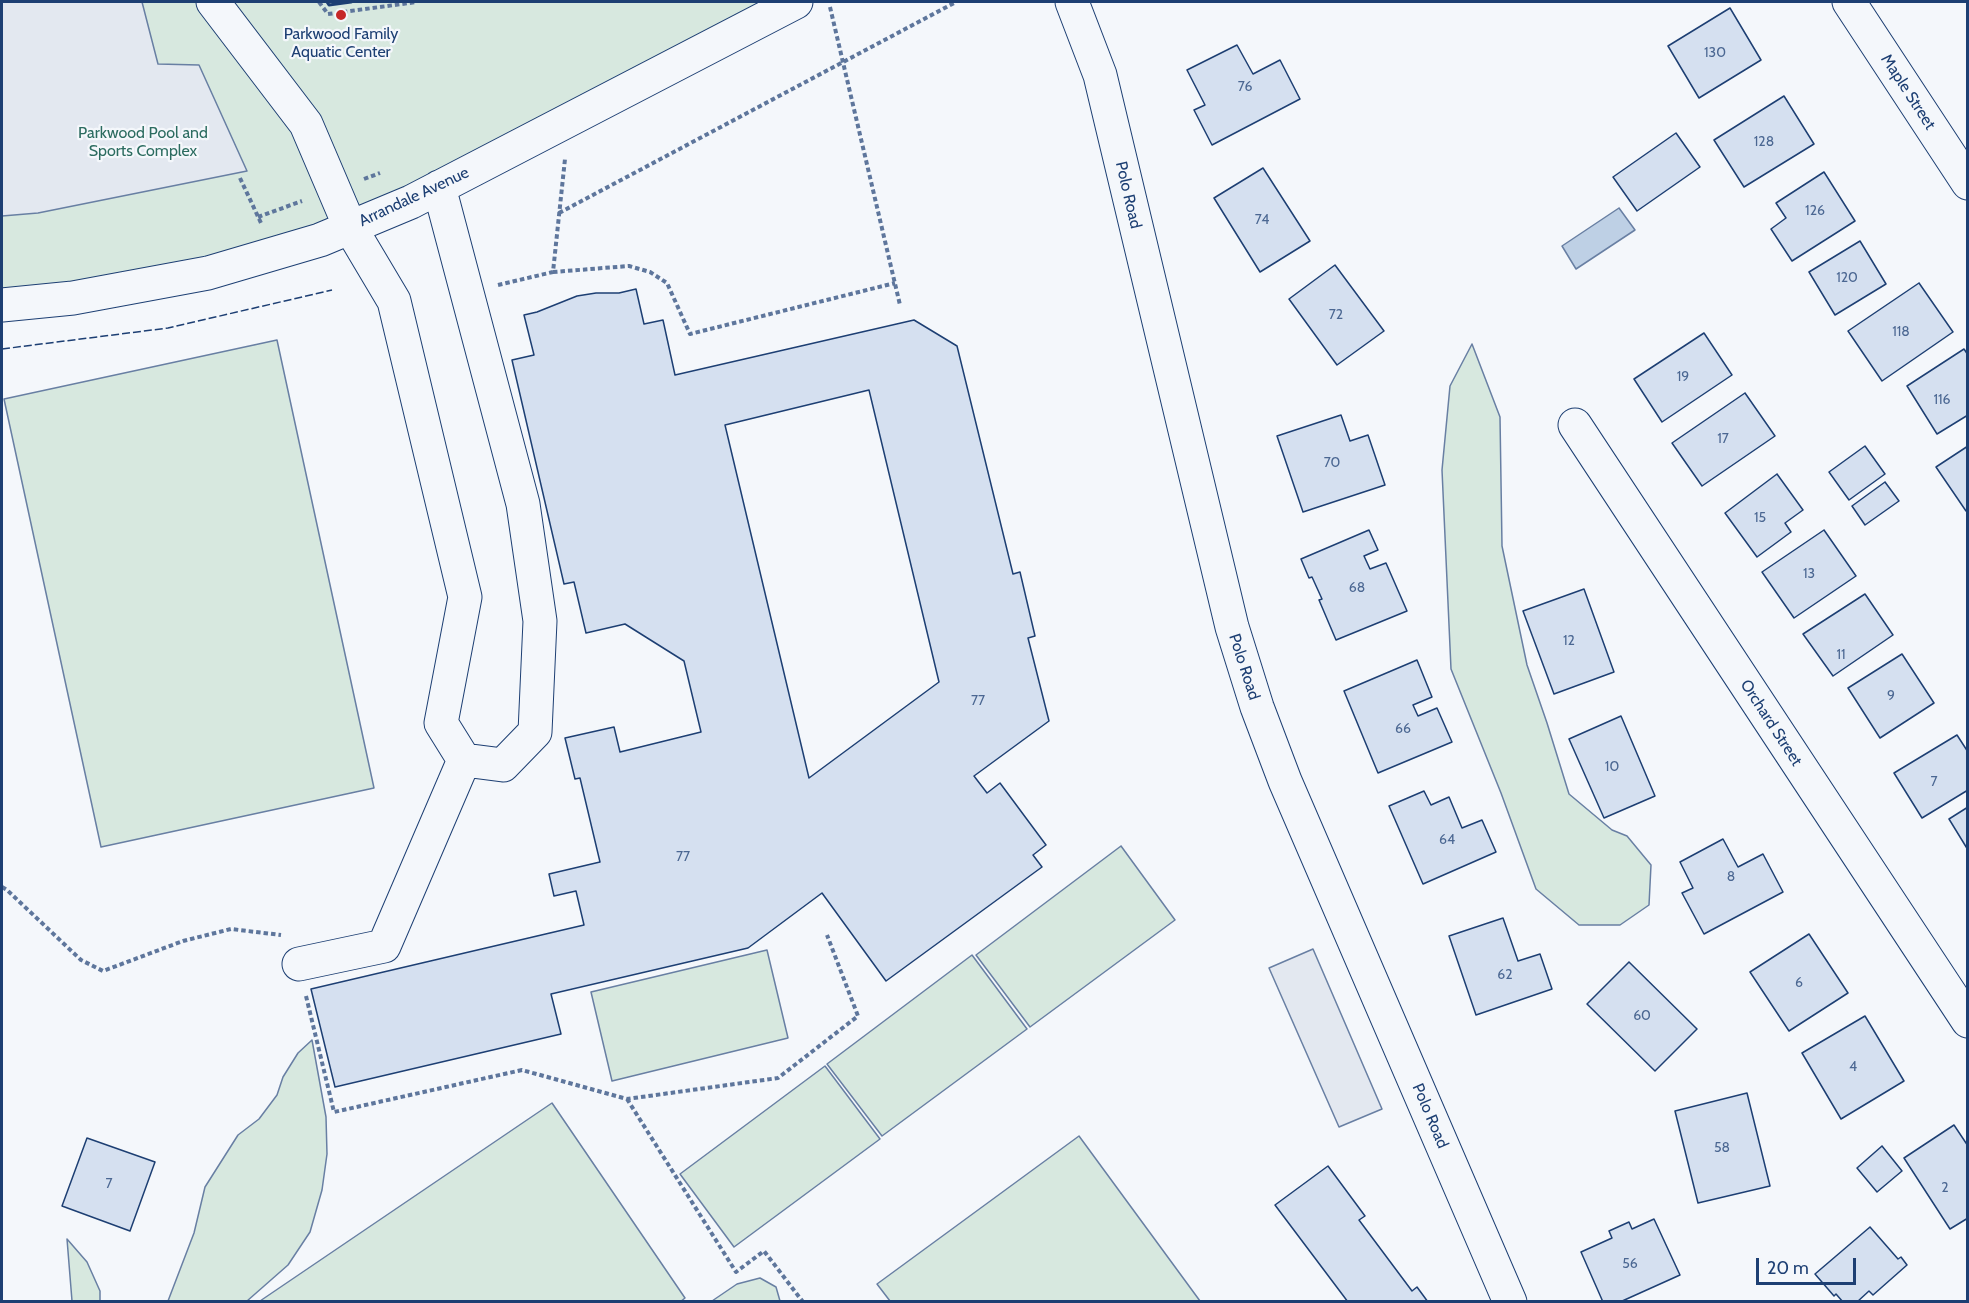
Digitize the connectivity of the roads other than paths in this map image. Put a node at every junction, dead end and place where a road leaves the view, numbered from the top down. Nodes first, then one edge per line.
1 (213, 2) edge
2 (796, 2) edge
3 (1072, 2) edge
4 (1849, 2) edge
5 (1968, 183) edge
6 (439, 187) junction
7 (350, 227) junction
8 (2, 305) edge
9 (1575, 425) dead end
10 (464, 760) junction
11 (299, 964) road end
12 (1968, 1021) edge
13 (1510, 1302) edge

1 - 7 street
2 - 6 street, Arrandale Avenue
3 - 13 street, Polo Road
4 - 5 street, Maple Street
6 - 7 street, Arrandale Avenue
6 - 10 street
7 - 8 street, Arrandale Avenue
7 - 10 street
9 - 12 street, Orchard Street
10 - 11 street

